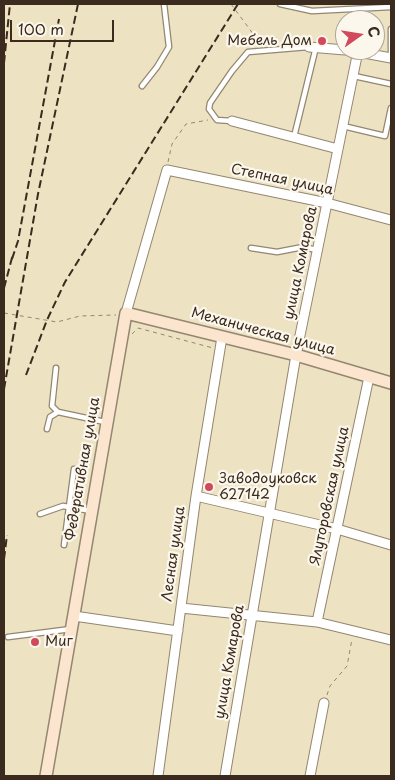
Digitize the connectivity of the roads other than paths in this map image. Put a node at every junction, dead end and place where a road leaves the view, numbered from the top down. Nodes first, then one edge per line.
1 (164, 4) edge
2 (280, 4) edge
3 (391, 5) edge
4 (391, 29) edge
5 (312, 47) junction
6 (335, 49) edge
7 (391, 58) edge
8 (356, 60) edge
9 (353, 76) junction
10 (391, 84) edge
11 (142, 86) dead end
12 (391, 108) edge
13 (232, 121) joint
14 (343, 126) junction
15 (294, 137) junction
16 (338, 149) junction
17 (167, 170) joint
18 (327, 203) junction
19 (391, 220) edge
20 (251, 248) dead end
21 (317, 250) junction
22 (126, 313) junction
23 (222, 337) junction
24 (296, 355) junction
25 (56, 368) dead end
26 (369, 377) junction
27 (391, 383) edge
28 (58, 412) junction
29 (106, 422) junction
30 (47, 429) dead end
31 (74, 469) dead end
32 (196, 496) junction
33 (69, 507) junction
34 (92, 511) junction
35 (270, 513) junction
36 (40, 514) dead end
37 (337, 530) junction
38 (391, 545) edge
39 (64, 546) dead end
40 (181, 608) junction
41 (252, 615) junction
42 (74, 616) junction
43 (317, 622) junction
44 (72, 629) junction
45 (178, 631) junction
46 (8, 638) dead end
47 (391, 640) edge
48 (324, 703) road end
49 (46, 776) edge
50 (158, 776) edge
51 (225, 776) edge
52 (310, 776) edge

1 - 11 lane
2 - 3 lane
4 - 7 lane
5 - 6 street
5 - 13 lane
5 - 15 lane
8 - 9 street, улица Комарова
9 - 10 lane
9 - 14 street, улица Комарова
12 - 14 lane
13 - 15 street
14 - 16 street, улица Комарова
15 - 16 street
16 - 18 street, улица Комарова
17 - 18 street, Степная улица
17 - 22 street, Федеративная улица
18 - 19 street, Степная улица
18 - 21 street, улица Комарова
20 - 21 lane
21 - 24 street, улица Комарова
22 - 23 street, Механическая улица
22 - 29 street, Федеративная улица
23 - 24 street, Механическая улица
23 - 32 street, Лесная улица
24 - 26 street, Механическая улица
24 - 35 street, улица Комарова
25 - 28 lane
26 - 27 street, Механическая улица
26 - 37 street, Ялуторовская улица
28 - 29 lane
28 - 30 lane
29 - 34 street, Федеративная улица
31 - 33 lane
32 - 35 street
32 - 40 street, Лесная улица
33 - 34 lane
33 - 36 lane
33 - 39 lane
34 - 42 street, Федеративная улица
35 - 37 street
35 - 41 street, улица Комарова
37 - 38 street
37 - 43 street, Ялуторовская улица
40 - 41 street
40 - 45 street, Лесная улица
41 - 43 street
41 - 51 street, улица Комарова
42 - 44 street, Федеративная улица
42 - 45 street
43 - 47 street
44 - 46 lane
44 - 49 street, Федеративная улица
45 - 50 street, Лесная улица
48 - 52 street

